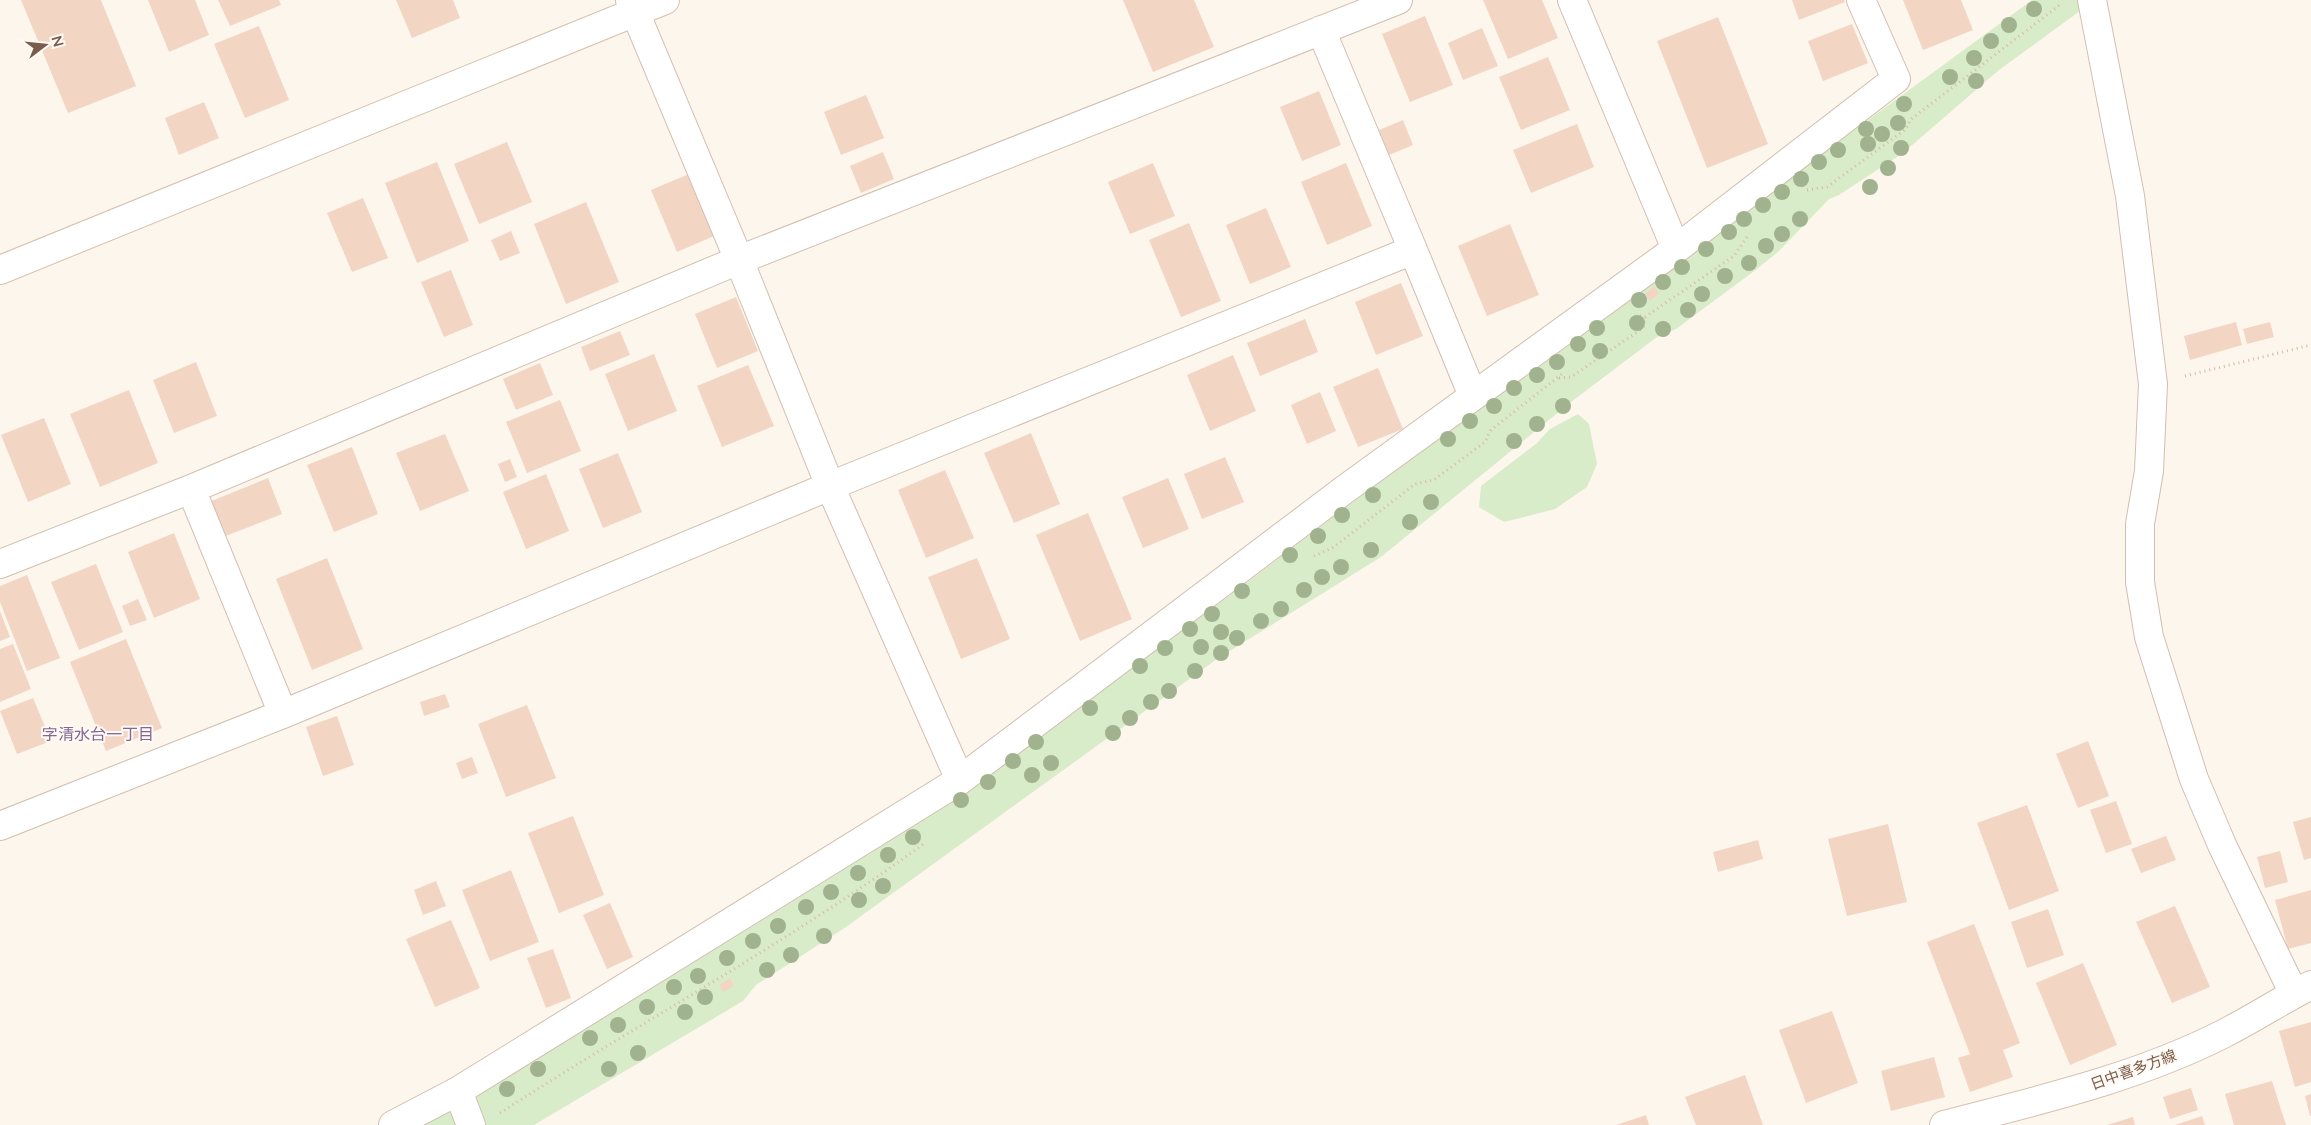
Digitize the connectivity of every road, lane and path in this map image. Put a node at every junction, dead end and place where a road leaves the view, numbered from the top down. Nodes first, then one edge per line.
1 (666, 0) edge
2 (1398, 0) edge
3 (1572, 0) edge
4 (1861, 0) edge
5 (2092, 0) edge
6 (632, 6) edge
7 (1320, 30) junction
8 (1676, 248) junction
9 (1413, 250) junction
10 (739, 260) junction
11 (0, 270) edge
12 (1645, 317) dead end
13 (2311, 345) edge
14 (1559, 378) dead end
15 (2153, 384) junction
16 (1473, 396) junction
17 (830, 486) junction
18 (191, 489) junction
19 (0, 564) edge
20 (283, 714) junction
21 (960, 780) junction
22 (0, 826) edge
23 (2303, 989) edge
24 (458, 1091) junction
25 (393, 1125) edge
26 (471, 1125) edge
27 (1944, 1125) edge

1 - 6 street
2 - 7 street
3 - 8 street
4 - 8 street
5 - 15 street
6 - 10 street
6 - 11 street
7 - 9 street
7 - 10 street
8 - 16 street
9 - 16 street
9 - 17 street
10 - 17 street
10 - 18 street
12 - 14 path
13 - 15 path
15 - 23 street
16 - 21 street
17 - 20 street
17 - 21 street
18 - 19 street
18 - 20 street
20 - 22 street
21 - 24 street
23 - 27 street, 日中喜多方線
24 - 25 street
24 - 26 street

